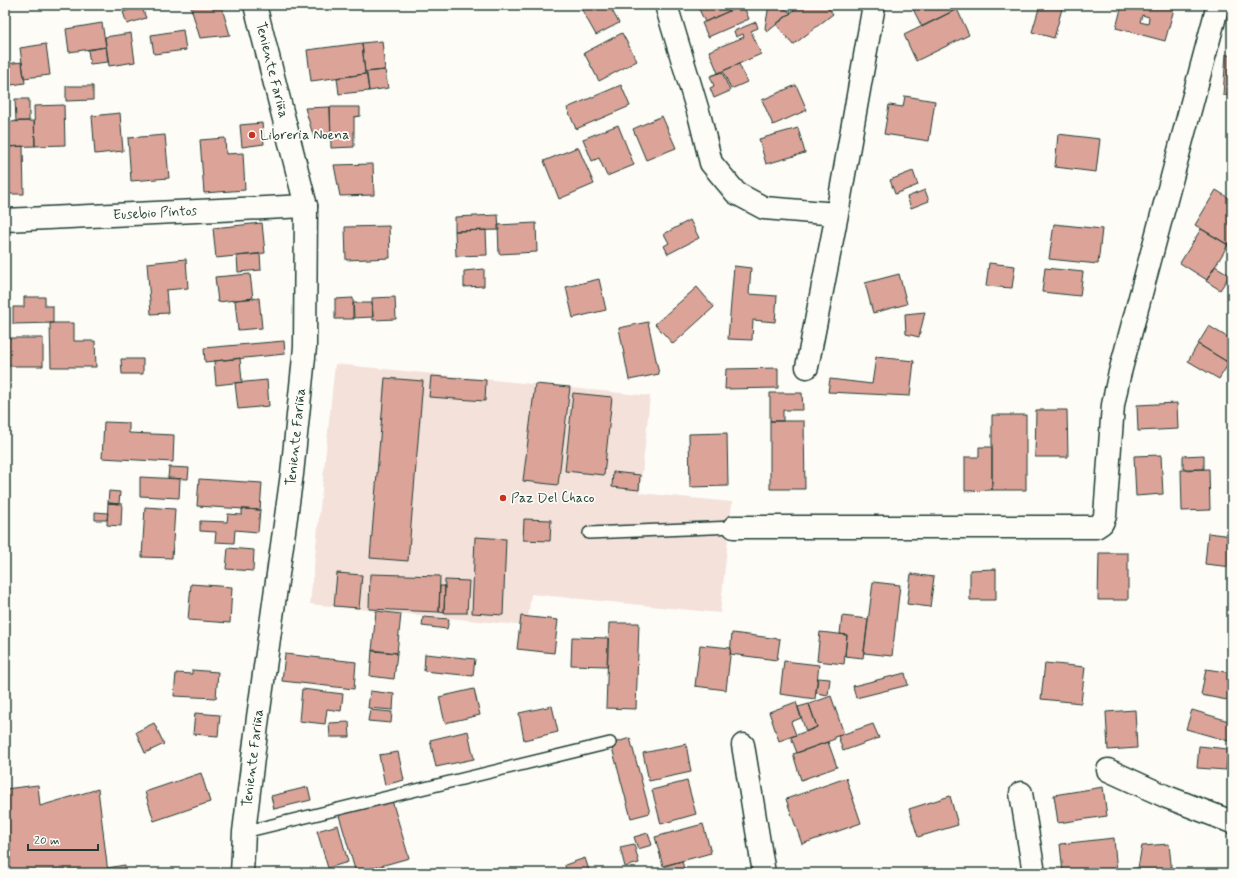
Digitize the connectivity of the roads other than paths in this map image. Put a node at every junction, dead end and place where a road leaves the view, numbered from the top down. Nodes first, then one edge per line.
1 (255, 5) edge
2 (666, 5) edge
3 (874, 5) edge
4 (1218, 5) edge
5 (306, 206) junction
6 (837, 214) junction
7 (5, 220) edge
8 (807, 367) dead end
9 (734, 527) joint
10 (589, 533) dead end
11 (610, 743) dead end
12 (743, 745) dead end
13 (1108, 770) dead end
14 (1021, 793) dead end
15 (1232, 822) edge
16 (244, 832) junction
17 (242, 873) edge
18 (764, 873) edge
19 (1034, 873) edge

1 - 5 street, Teniente Fariña
2 - 6 street
3 - 6 street
4 - 9 street
5 - 7 street, Eusebio Pintos
5 - 16 street, Teniente Fariña
6 - 8 street
9 - 10 lane
11 - 16 lane
12 - 18 street
13 - 15 street
14 - 19 street
16 - 17 street, Teniente Fariña

